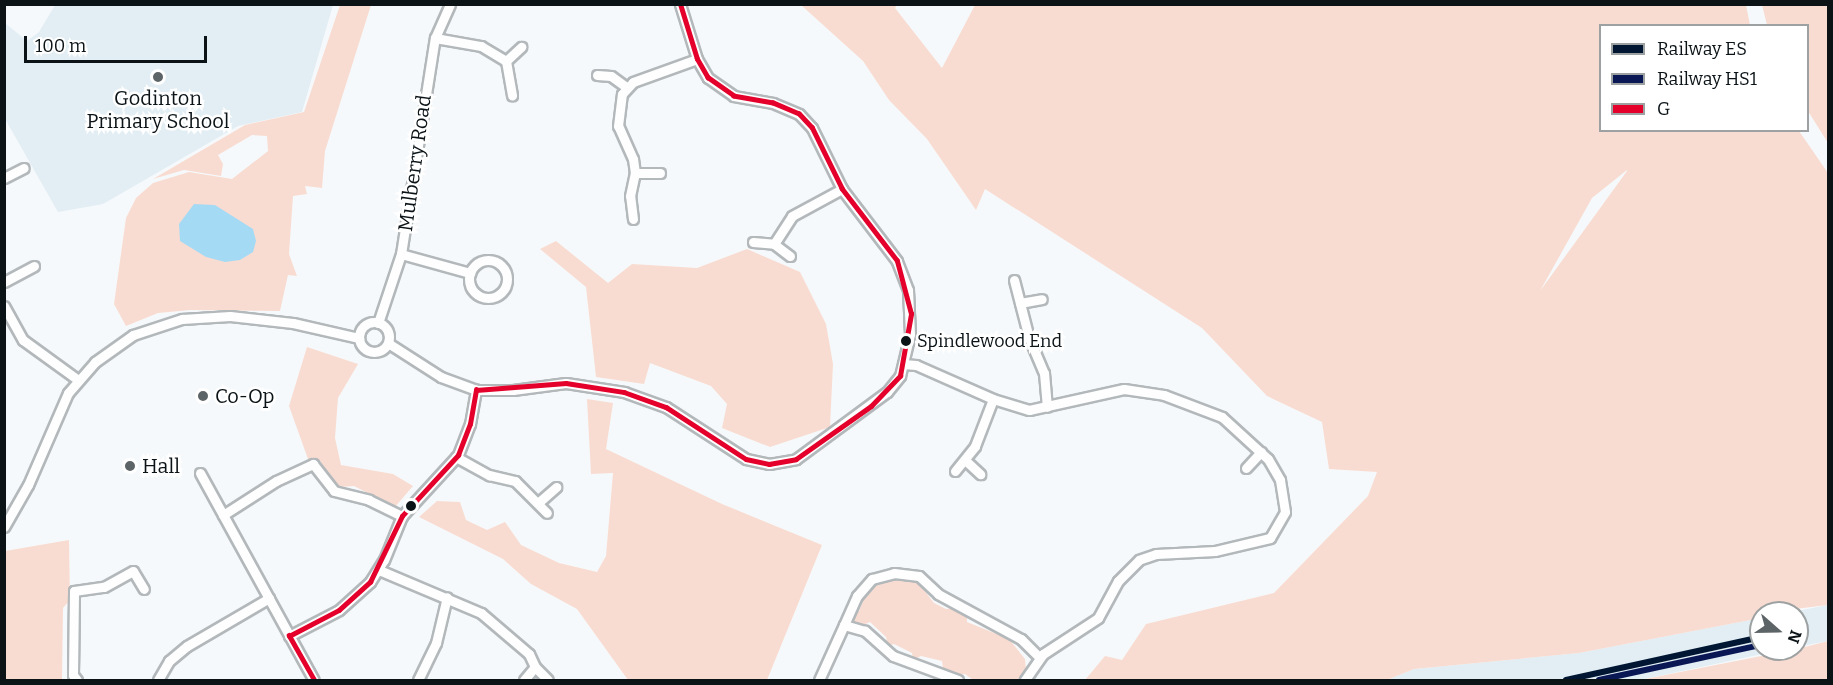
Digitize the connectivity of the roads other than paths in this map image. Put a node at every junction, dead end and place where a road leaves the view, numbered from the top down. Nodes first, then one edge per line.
1 (450, 4) edge
2 (680, 4) edge
3 (435, 38) junction
4 (521, 47) dead end
5 (506, 60) junction
6 (697, 60) junction
7 (597, 75) dead end
8 (626, 87) junction
9 (512, 95) dead end
10 (24, 168) dead end
11 (635, 173) junction
12 (660, 173) dead end
13 (4, 178) edge
14 (842, 189) junction
15 (633, 219) dead end
16 (753, 242) dead end
17 (774, 244) junction
18 (401, 254) junction
19 (790, 256) dead end
20 (34, 266) dead end
21 (470, 273) junction
22 (1014, 280) dead end
23 (4, 282) edge
24 (1042, 299) dead end
25 (1020, 303) junction
26 (4, 306) edge
27 (378, 323) junction
28 (359, 338) junction
29 (388, 343) junction
30 (903, 364) junction
31 (78, 380) junction
32 (476, 390) junction
33 (993, 399) junction
34 (1047, 407) junction
35 (1265, 455) junction
36 (456, 457) junction
37 (965, 460) junction
38 (1246, 468) dead end
39 (955, 471) dead end
40 (200, 473) dead end
41 (980, 474) dead end
42 (556, 488) dead end
43 (539, 502) junction
44 (548, 513) dead end
45 (223, 515) junction
46 (402, 516) junction
47 (4, 527) edge
48 (379, 570) junction
49 (144, 589) dead end
50 (447, 597) junction
51 (268, 598) junction
52 (844, 625) junction
53 (289, 636) junction
54 (1039, 657) junction
55 (535, 667) junction
56 (77, 681) edge
57 (158, 681) edge
58 (314, 681) edge
59 (418, 681) edge
60 (524, 681) edge
61 (548, 681) edge
62 (819, 681) edge
63 (958, 681) edge
64 (1025, 681) edge

1 - 3 street, Mulberry Road
2 - 6 street
3 - 5 street
3 - 18 street, Mulberry Road
4 - 5 street
5 - 9 street
6 - 8 street
6 - 14 street
7 - 8 street
8 - 11 street
10 - 13 street
11 - 12 street
11 - 15 street
14 - 17 street
14 - 30 street
16 - 17 street
17 - 19 street
18 - 21 street
18 - 27 street, Mulberry Road
20 - 23 street
21 - 21 street
22 - 25 street
24 - 25 street
25 - 34 street
26 - 31 street
27 - 28 street
27 - 29 street
28 - 29 street
28 - 31 street
29 - 32 street
30 - 32 street
30 - 33 street
31 - 47 street
32 - 36 street
33 - 34 street
33 - 37 street
34 - 35 street
35 - 38 street
35 - 54 street
36 - 43 street
36 - 46 street
37 - 39 street
37 - 41 street
40 - 45 street
42 - 43 street
43 - 44 street
45 - 46 street
45 - 51 street
46 - 48 street
48 - 50 street
48 - 53 street
49 - 56 street
50 - 55 street
50 - 59 street
51 - 53 street
51 - 57 street
52 - 54 street
52 - 62 street
52 - 63 street
53 - 58 street
54 - 64 street
55 - 60 street
55 - 61 street

